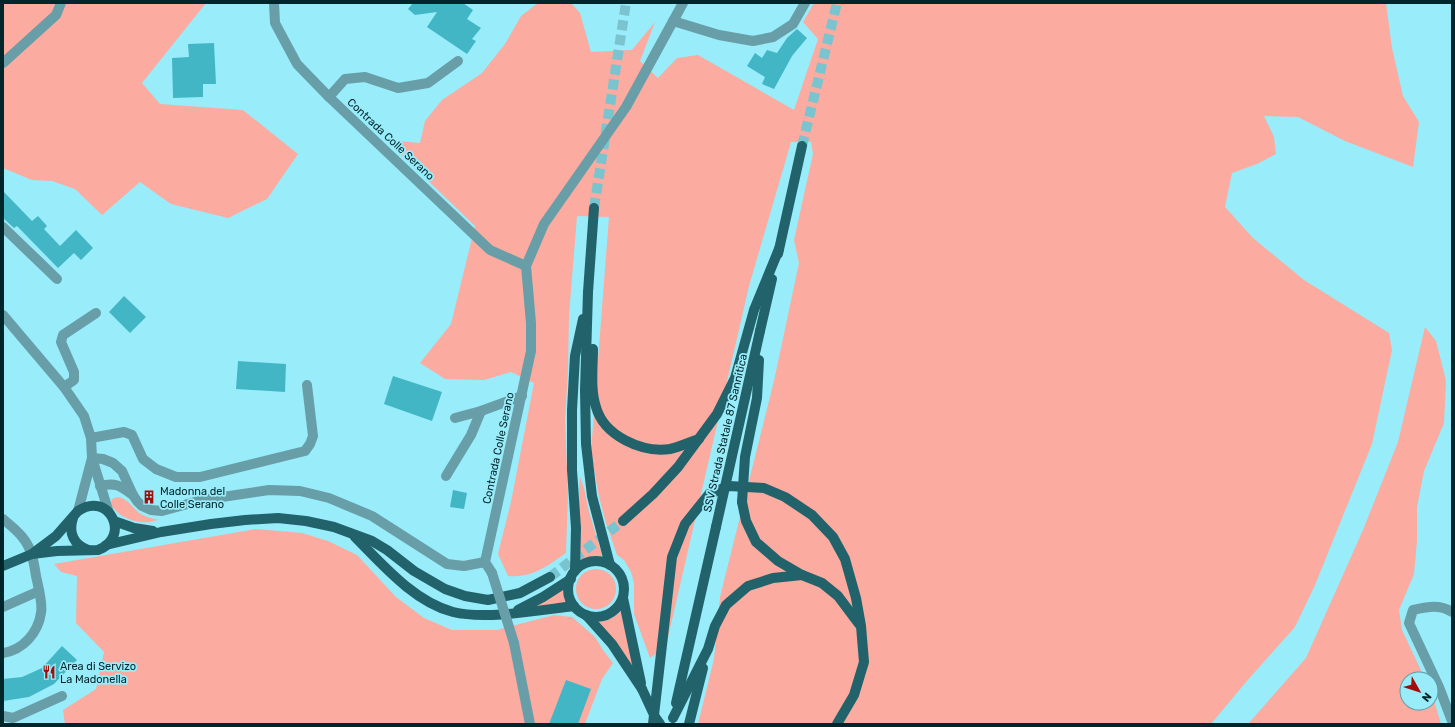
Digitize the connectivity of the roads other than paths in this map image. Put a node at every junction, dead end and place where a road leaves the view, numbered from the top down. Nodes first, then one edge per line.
1 (61, 3) edge
2 (274, 3) edge
3 (683, 3) edge
4 (805, 3) edge
5 (673, 21) junction
6 (458, 61) dead end
7 (3, 63) edge
8 (328, 97) junction
9 (802, 146) tunnel mouth
10 (594, 208) tunnel mouth
11 (3, 227) edge
12 (780, 249) junction
13 (526, 266) junction
14 (57, 279) dead end
15 (588, 292) junction
16 (96, 313) dead end
17 (3, 315) edge
18 (760, 331) junction
19 (307, 385) dead end
20 (64, 387) junction
21 (522, 396) junction
22 (481, 411) junction
23 (455, 418) dead end
24 (91, 438) junction
25 (699, 439) junction
26 (92, 458) junction
27 (446, 476) dead end
28 (100, 486) junction
29 (133, 495) junction
30 (75, 515) junction
31 (112, 517) junction
32 (3, 519) edge
33 (623, 521) tunnel mouth
34 (161, 532) junction
35 (354, 535) junction
36 (106, 545) junction
37 (88, 550) junction
38 (32, 554) junction
39 (485, 562) junction
40 (610, 565) junction
41 (3, 566) edge
42 (573, 575) junction
43 (802, 575) junction
44 (550, 577) tunnel mouth
45 (39, 591) junction
46 (623, 598) junction
47 (574, 606) junction
48 (3, 607) edge
49 (1452, 612) edge
50 (513, 613) junction
51 (586, 615) junction
52 (861, 626) junction
53 (708, 649) junction
54 (3, 653) edge
55 (642, 689) junction
56 (62, 696) dead end
57 (3, 716) edge
58 (672, 721) edge
59 (1452, 721) edge
60 (530, 724) edge
61 (652, 724) edge
62 (660, 724) edge
63 (689, 724) edge
64 (836, 724) edge

1 - 7 street
2 - 8 street, Contrada Colle Serano
3 - 5 street, Contrada Colle Serano
4 - 5 street
5 - 13 street, Contrada Colle Serano
6 - 8 street
8 - 13 street, Contrada Colle Serano
9 - 12 main road, SSV Strada Statale 87 Sannitica
10 - 15 main road
11 - 14 street
12 - 18 main road, SSV Strada Statale 87 Sannitica
12 - 25 main road
13 - 21 street, Contrada Colle Serano
15 - 25 main road
15 - 40 main road
15 - 42 main road
16 - 20 street
17 - 20 street
18 - 43 main road, bridge
18 - 58 main road, SSV Strada Statale 87 Sannitica, bridge
19 - 24 street
20 - 24 street
21 - 22 street
21 - 39 street, Contrada Colle Serano
22 - 23 street
22 - 27 street
24 - 26 street
25 - 33 main road
26 - 28 street
26 - 29 street
26 - 30 street
28 - 29 street
28 - 31 street
29 - 39 street
30 - 31 main road
30 - 37 main road
30 - 38 main road
31 - 34 main road
31 - 36 main road
32 - 38 street
34 - 35 main road
34 - 36 main road
35 - 44 main road
35 - 50 main road
36 - 37 main road
37 - 38 main road
38 - 41 main road
38 - 45 street
39 - 60 street, bridge
40 - 42 main road
40 - 46 main road
42 - 47 main road
42 - 50 main road
43 - 52 main road
43 - 53 main road
45 - 48 street
45 - 54 street
46 - 51 main road
46 - 55 main road
47 - 50 main road
47 - 51 main road
49 - 59 street
51 - 55 main road
52 - 61 main road
52 - 64 main road
53 - 58 main road
53 - 63 main road
55 - 62 main road, bridge
56 - 57 street

